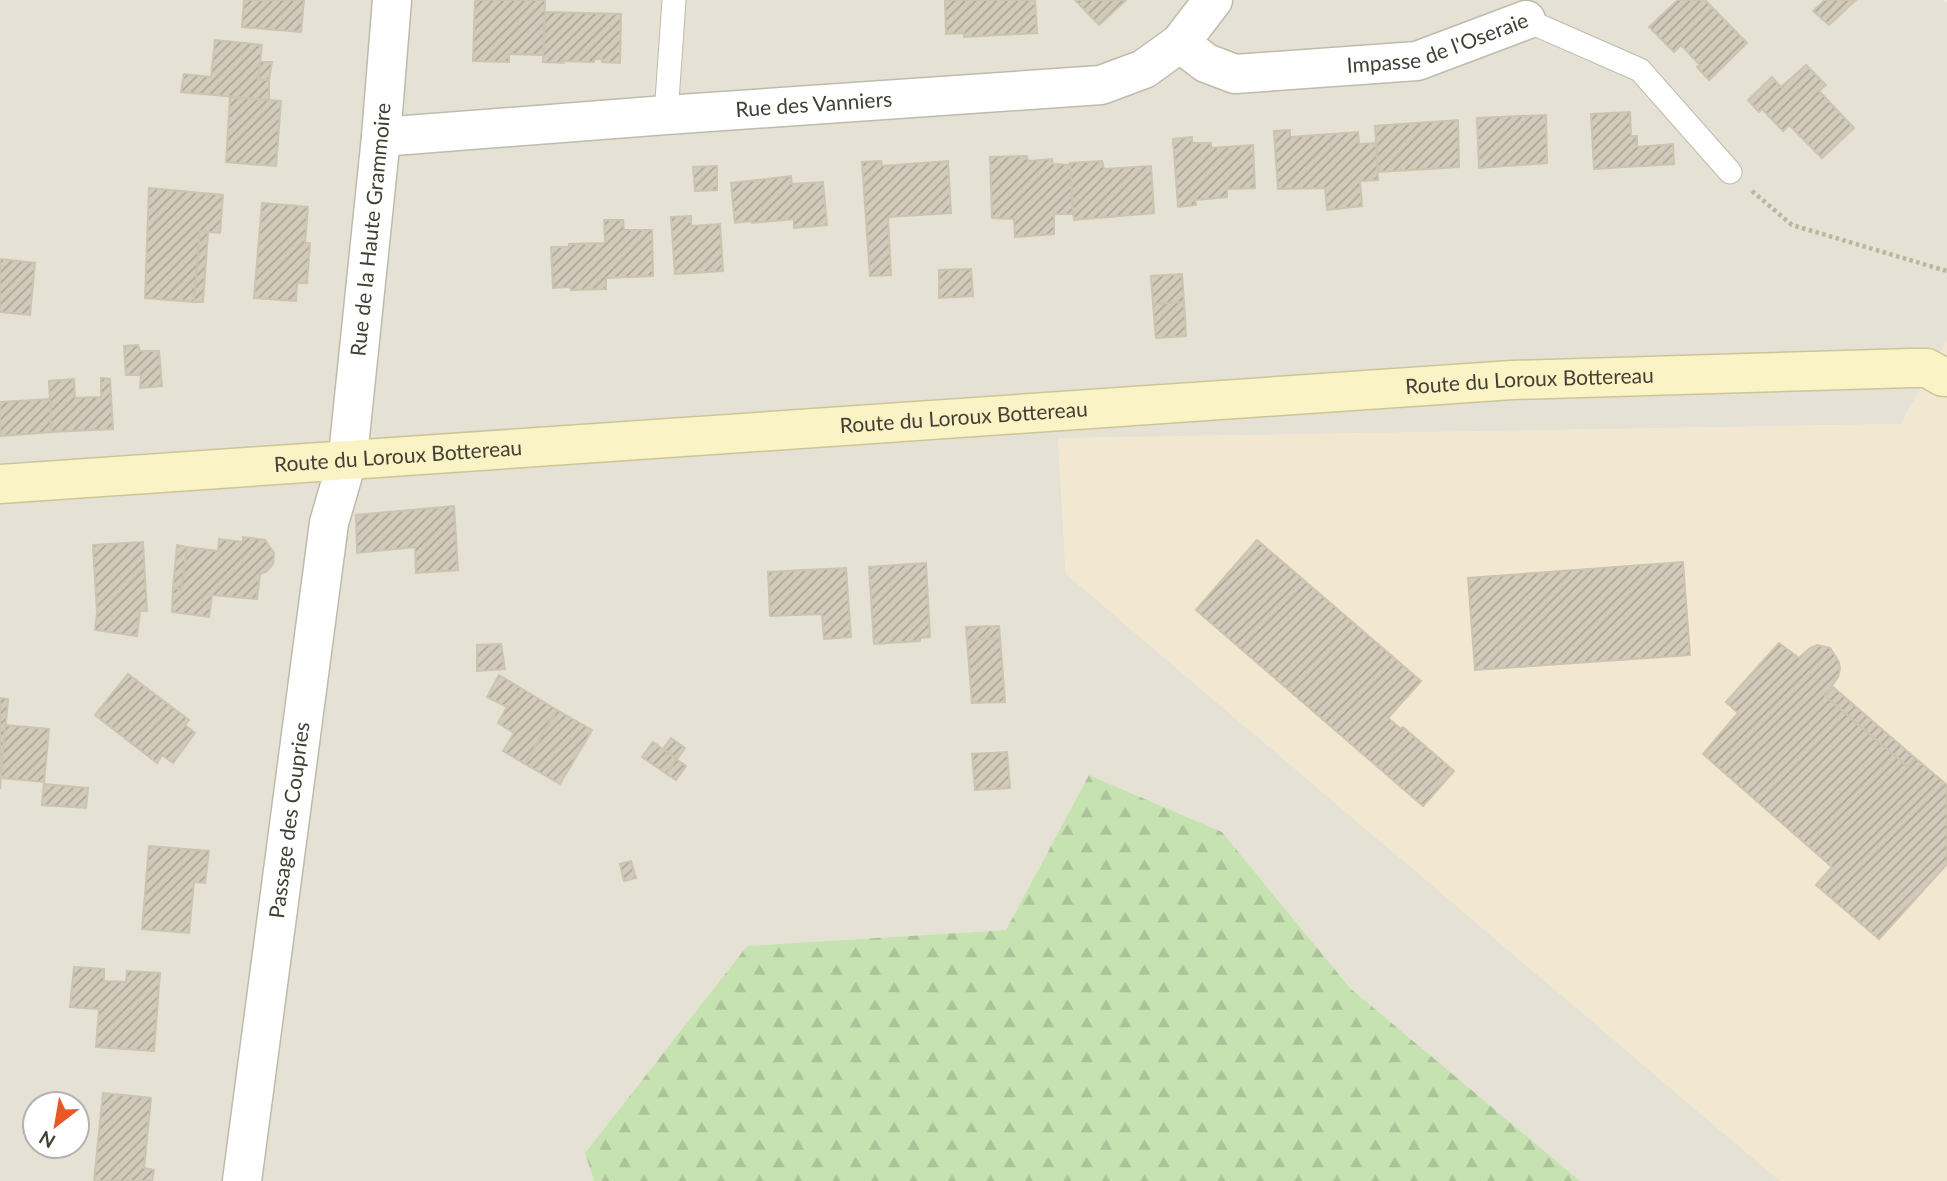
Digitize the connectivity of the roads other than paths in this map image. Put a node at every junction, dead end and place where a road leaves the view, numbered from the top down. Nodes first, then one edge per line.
1 (392, 0) edge
2 (674, 0) edge
3 (1213, 0) edge
4 (1526, 20) joint
5 (1180, 43) junction
6 (666, 115) junction
7 (381, 137) junction
8 (1730, 172) road end
9 (1940, 365) edge
10 (347, 461) junction
11 (0, 484) edge
12 (242, 1181) edge

1 - 7 street, Rue de la Haute Grammoire
2 - 6 lane
3 - 5 street, Rue des Vanniers
4 - 5 street, Impasse de l'Oseraie
4 - 8 lane, Impasse de l'Oseraie
5 - 6 street, Rue des Vanniers
6 - 7 street, Rue des Vanniers
7 - 10 street, Rue de la Haute Grammoire
9 - 10 main road, Route du Loroux Bottereau
10 - 11 main road, Route du Loroux Bottereau
10 - 12 street, Passage des Coupries

